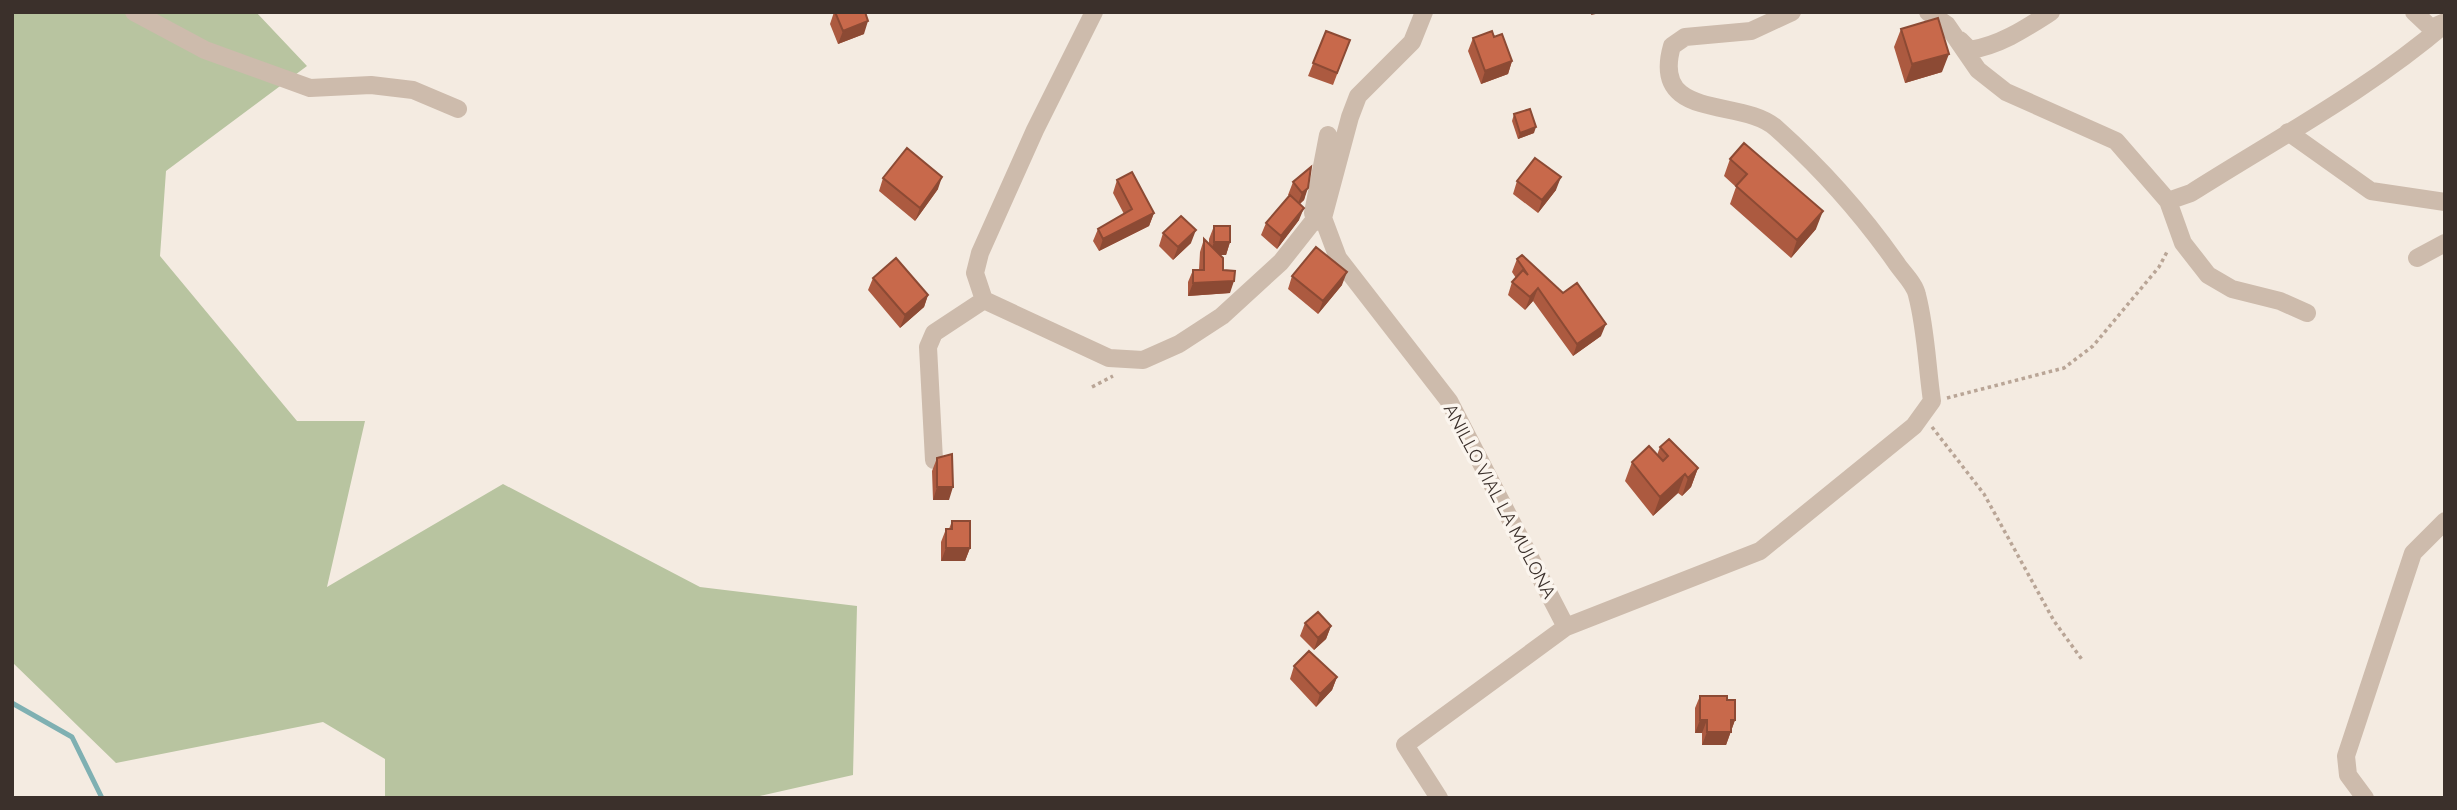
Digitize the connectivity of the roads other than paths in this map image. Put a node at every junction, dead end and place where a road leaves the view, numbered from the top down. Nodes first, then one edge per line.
1 (134, 12) edge
2 (1094, 12) edge
3 (1424, 12) edge
4 (1792, 12) edge
5 (1928, 12) edge
6 (2051, 12) edge
7 (2414, 12) edge
8 (2445, 23) edge
9 (1957, 37) junction
10 (458, 109) dead end
11 (2288, 132) junction
12 (1328, 135) dead end
13 (2168, 201) junction
14 (2445, 202) edge
15 (1317, 221) junction
16 (2445, 243) edge
17 (2417, 257) dead end
18 (984, 300) junction
19 (2307, 313) dead end
20 (934, 460) edge
21 (2445, 520) edge
22 (1566, 626) junction
23 (1439, 798) edge
24 (2365, 798) edge

1 - 10 street
2 - 18 street
3 - 15 street
4 - 22 street
5 - 9 street
6 - 9 street
7 - 8 street
8 - 11 street
9 - 13 street
11 - 13 street
11 - 14 street
12 - 15 street
13 - 19 street
15 - 18 street
15 - 22 street, ANILLO VIAL LA MULONA
16 - 17 street
18 - 20 street
21 - 24 street
22 - 23 street

